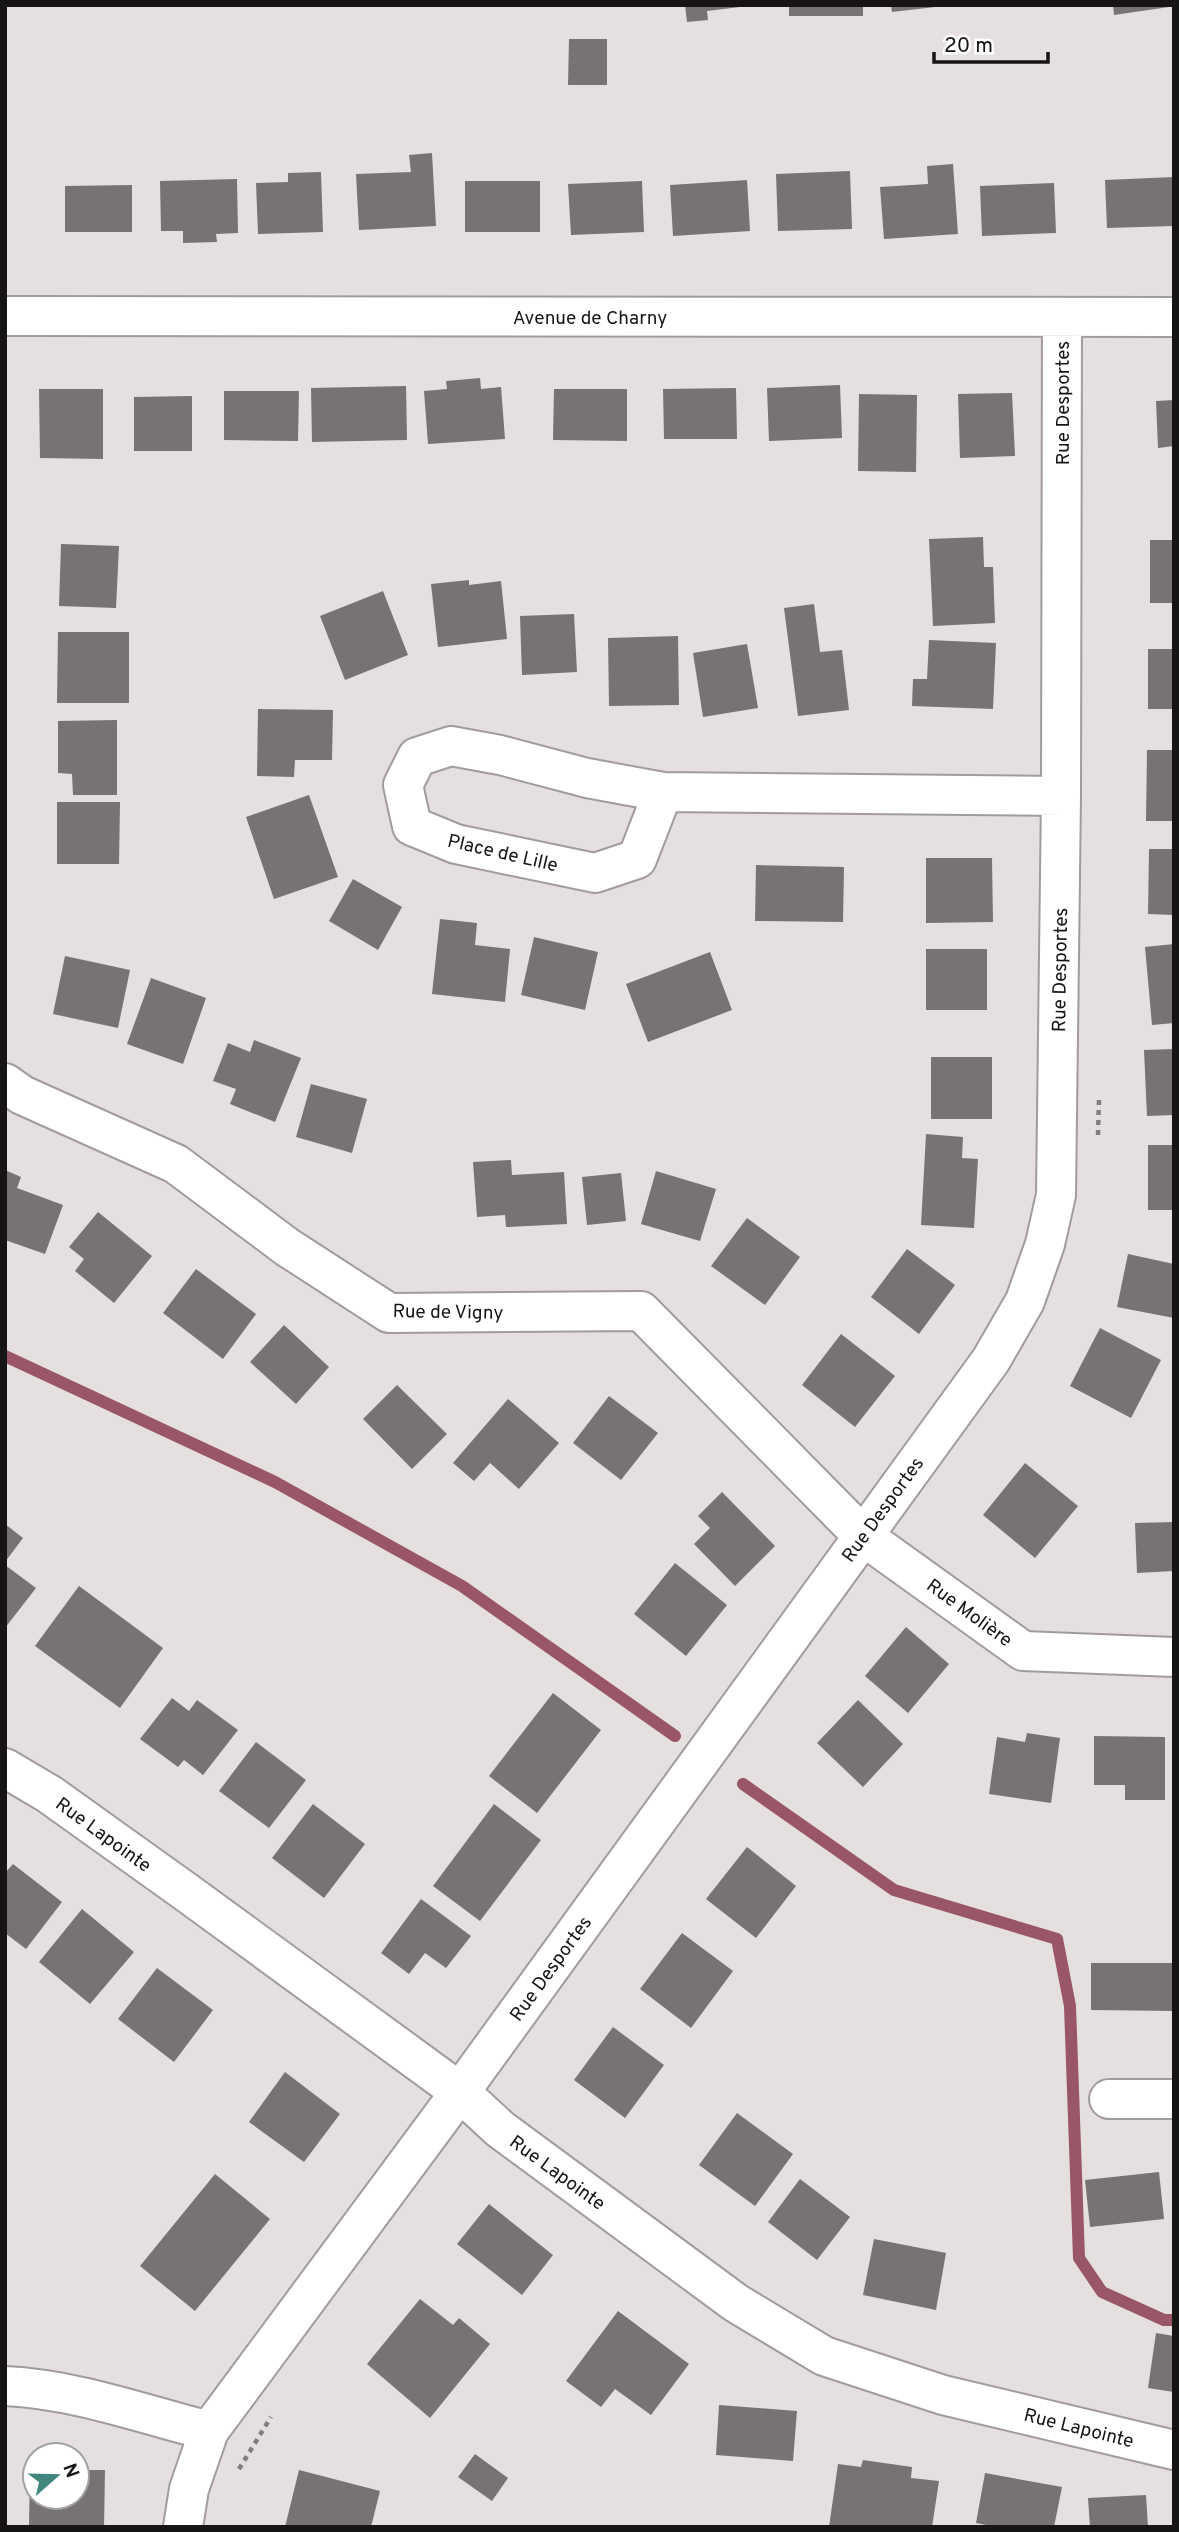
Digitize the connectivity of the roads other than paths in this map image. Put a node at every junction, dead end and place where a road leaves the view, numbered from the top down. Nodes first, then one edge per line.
1 (5, 316) edge
2 (1062, 317) junction
3 (1174, 317) edge
4 (663, 792) junction
5 (1062, 796) junction
6 (5, 1083) edge
7 (863, 1536) junction
8 (1174, 1657) edge
9 (5, 1768) edge
10 (460, 2092) junction
11 (1109, 2099) dead end
12 (1174, 2099) edge
13 (5, 2386) edge
14 (209, 2431) junction
15 (1174, 2450) edge
16 (183, 2527) edge

1 - 2 street, Avenue de Charny
2 - 3 street, Avenue de Charny
2 - 5 street, Rue Desportes
4 - 4 street, Place de Lille
4 - 5 street, Place de Lille
5 - 7 street, Rue Desportes
6 - 7 street, Rue de Vigny
7 - 8 street, Rue Molière
7 - 10 street, Rue Desportes
9 - 10 street, Rue Lapointe
10 - 14 street, Rue Desportes
10 - 15 street, Rue Lapointe
11 - 12 street
13 - 14 street
14 - 16 street, Rue Desportes

